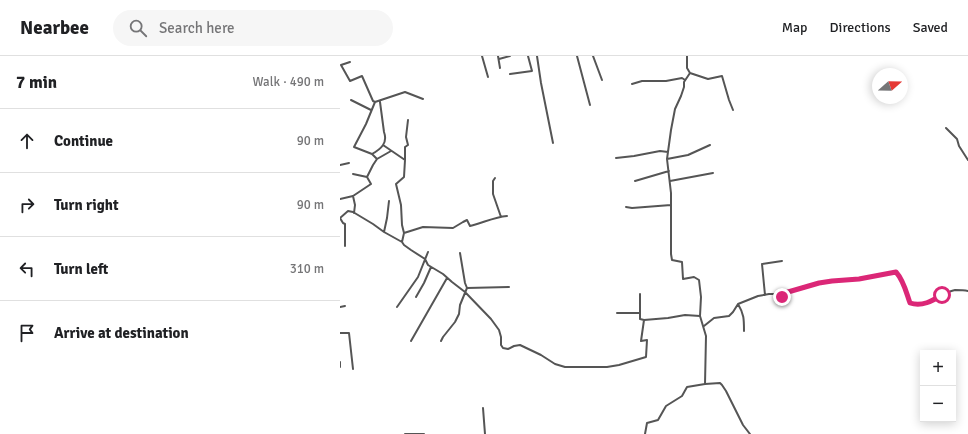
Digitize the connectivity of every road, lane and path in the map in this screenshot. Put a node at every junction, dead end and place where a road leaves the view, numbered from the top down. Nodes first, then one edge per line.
1 (482, 56) edge
2 (510, 56) edge
3 (528, 56) edge
4 (532, 56) edge
5 (537, 56) edge
6 (577, 56) edge
7 (593, 56) edge
8 (687, 56) edge
9 (498, 57) edge
10 (350, 62) dead end
11 (340, 65) edge
12 (500, 68) dead end
13 (690, 73) junction
14 (510, 74) dead end
15 (488, 77) dead end
16 (602, 80) dead end
17 (685, 80) junction
18 (632, 84) dead end
19 (423, 99) dead end
20 (351, 100) dead end
21 (374, 102) junction
22 (378, 102) junction
23 (590, 106) dead end
24 (371, 110) junction
25 (733, 110) dead end
26 (408, 120) dead end
27 (946, 128) dead end
28 (553, 143) dead end
29 (710, 145) dead end
30 (383, 146) junction
31 (391, 151) junction
32 (668, 152) junction
33 (372, 154) junction
34 (616, 158) dead end
35 (377, 159) junction
36 (667, 159) junction
37 (406, 160) junction
38 (968, 160) edge
39 (349, 163) dead end
40 (340, 165) edge
41 (669, 171) junction
42 (713, 173) dead end
43 (353, 174) dead end
44 (367, 177) junction
45 (495, 178) dead end
46 (635, 181) dead end
47 (670, 181) junction
48 (353, 196) junction
49 (340, 199) edge
50 (389, 201) dead end
51 (671, 205) junction
52 (626, 207) dead end
53 (354, 213) junction
54 (501, 216) junction
55 (507, 216) dead end
56 (340, 218) edge
57 (384, 232) junction
58 (404, 233) junction
59 (402, 242) junction
60 (345, 246) dead end
61 (428, 252) dead end
62 (460, 253) dead end
63 (425, 259) junction
64 (782, 261) dead end
65 (431, 267) junction
66 (447, 278) junction
67 (509, 287) dead end
68 (467, 288) junction
69 (968, 291) edge
70 (465, 292) junction
71 (640, 294) dead end
72 (765, 295) junction
73 (416, 297) dead end
74 (738, 304) junction
75 (345, 306) dead end
76 (340, 307) edge
77 (398, 307) dead end
78 (617, 313) dead end
79 (640, 313) junction
80 (700, 316) junction
81 (644, 320) junction
82 (704, 326) junction
83 (744, 331) dead end
84 (340, 333) edge
85 (411, 341) dead end
86 (441, 341) dead end
87 (340, 362) edge
88 (340, 367) edge
89 (353, 369) dead end
90 (705, 384) junction
91 (483, 408) dead end
92 (405, 434) edge
93 (424, 434) edge
94 (485, 434) edge
95 (645, 434) edge
96 (750, 434) edge

1 - 15 street
2 - 9 street
3 - 4 street
3 - 14 street
5 - 28 street
6 - 23 street
7 - 16 street
8 - 13 street
9 - 12 street
10 - 11 street
11 - 21 street
13 - 17 street
13 - 25 street
17 - 18 street
17 - 32 street
19 - 22 street
20 - 24 street
21 - 22 street
21 - 24 street
22 - 30 street
24 - 33 street
26 - 37 street
27 - 38 street
29 - 36 street
30 - 31 street
30 - 33 street
31 - 35 street
31 - 37 street
32 - 34 street
32 - 36 street
33 - 35 street
35 - 44 street
36 - 41 street
37 - 58 street
39 - 40 street
41 - 46 street
41 - 47 street
42 - 47 street
43 - 44 street
44 - 48 street
45 - 54 street
47 - 51 street
48 - 49 street
48 - 53 street
50 - 57 street
51 - 52 street
51 - 80 street
53 - 56 street
53 - 57 street
54 - 55 street
54 - 58 street
56 - 60 street
57 - 59 street
58 - 59 street
59 - 63 street
61 - 63 street
62 - 68 street
63 - 65 street
63 - 77 street
64 - 72 street
65 - 66 street
65 - 73 street
66 - 70 street
66 - 85 street
67 - 68 street
68 - 70 street
69 - 72 street
70 - 81 street
70 - 86 street
71 - 79 street
72 - 74 street
74 - 82 street
74 - 83 street
75 - 76 street
78 - 79 street
79 - 81 street
80 - 81 street
80 - 82 street
82 - 90 street
84 - 89 street
87 - 88 street
90 - 95 street
90 - 96 street
91 - 94 street
92 - 93 street

